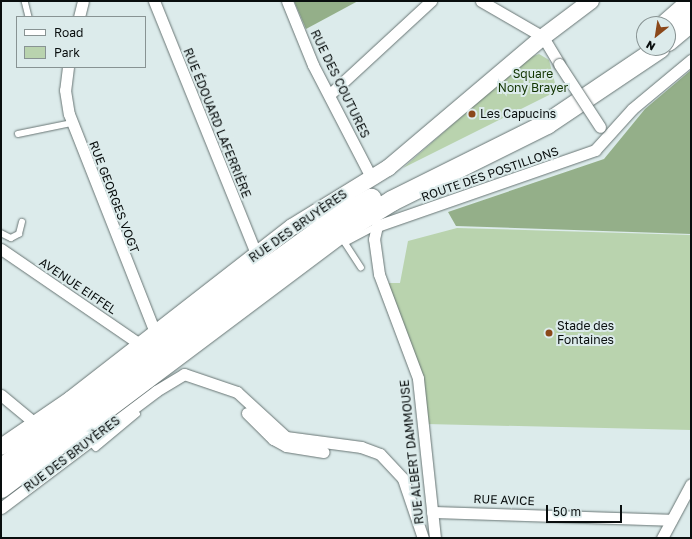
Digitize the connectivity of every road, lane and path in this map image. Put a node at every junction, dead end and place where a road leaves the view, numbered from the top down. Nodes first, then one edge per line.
1 (25, 1) edge
2 (83, 1) edge
3 (154, 1) edge
4 (287, 1) edge
5 (431, 1) edge
6 (481, 1) edge
7 (591, 1) edge
8 (691, 2) edge
9 (29, 16) edge
10 (79, 16) edge
11 (675, 16) edge
12 (691, 22) edge
13 (676, 34) edge
14 (543, 36) junction
15 (636, 50) edge
16 (648, 56) edge
17 (691, 60) edge
18 (68, 68) edge
19 (329, 95) junction
20 (72, 123) junction
21 (18, 134) dead end
22 (607, 138) junction
23 (371, 178) junction
24 (22, 222) dead end
25 (377, 226) junction
26 (1, 233) edge
27 (1, 249) edge
28 (256, 254) junction
29 (361, 268) dead end
30 (155, 332) junction
31 (140, 344) junction
32 (1, 396) edge
33 (137, 414) dead end
34 (36, 424) junction
35 (87, 424) junction
36 (1, 447) edge
37 (1, 469) edge
38 (398, 476) junction
39 (691, 484) edge
40 (1, 488) edge
41 (1, 508) edge
42 (432, 512) junction
43 (671, 520) junction
44 (416, 538) edge
45 (422, 538) edge
46 (435, 538) edge
47 (662, 538) edge

1 - 9 lane
2 - 10 street
3 - 28 street, RUE ÉDOUARD LAFERRIÈRE
4 - 19 street, RUE DES COUTURES
5 - 19 street
6 - 14 street
7 - 14 street, RUE DES BRUYÈRES
8 - 11 highway
12 - 13 highway
14 - 22 street, bridge
14 - 23 street, RUE DES BRUYÈRES
15 - 35 highway
16 - 35 highway
17 - 22 street, ROUTE DES POSTILLONS
18 - 20 street, RUE GEORGES VOGT
19 - 23 street, RUE DES COUTURES
20 - 21 lane
20 - 30 street, RUE GEORGES VOGT
22 - 25 street, ROUTE DES POSTILLONS
23 - 28 street, RUE DES BRUYÈRES
24 - 26 lane
25 - 29 lane
25 - 42 street, RUE ALBERT DAMMOUSE
27 - 31 street, AVENUE EIFFEL
28 - 30 street, RUE DES BRUYÈRES
30 - 31 street, RUE DES BRUYÈRES
31 - 34 street, RUE DES BRUYÈRES
32 - 34 street
33 - 35 lane
34 - 36 street, RUE DES BRUYÈRES
35 - 37 highway
35 - 38 street, RUE DES BRUYÈRES
35 - 40 highway
35 - 41 street, RUE DES BRUYÈRES
38 - 44 street
38 - 45 street
39 - 43 street
42 - 43 street, RUE AVICE
42 - 46 street, RUE ALBERT DAMMOUSE
43 - 47 street

